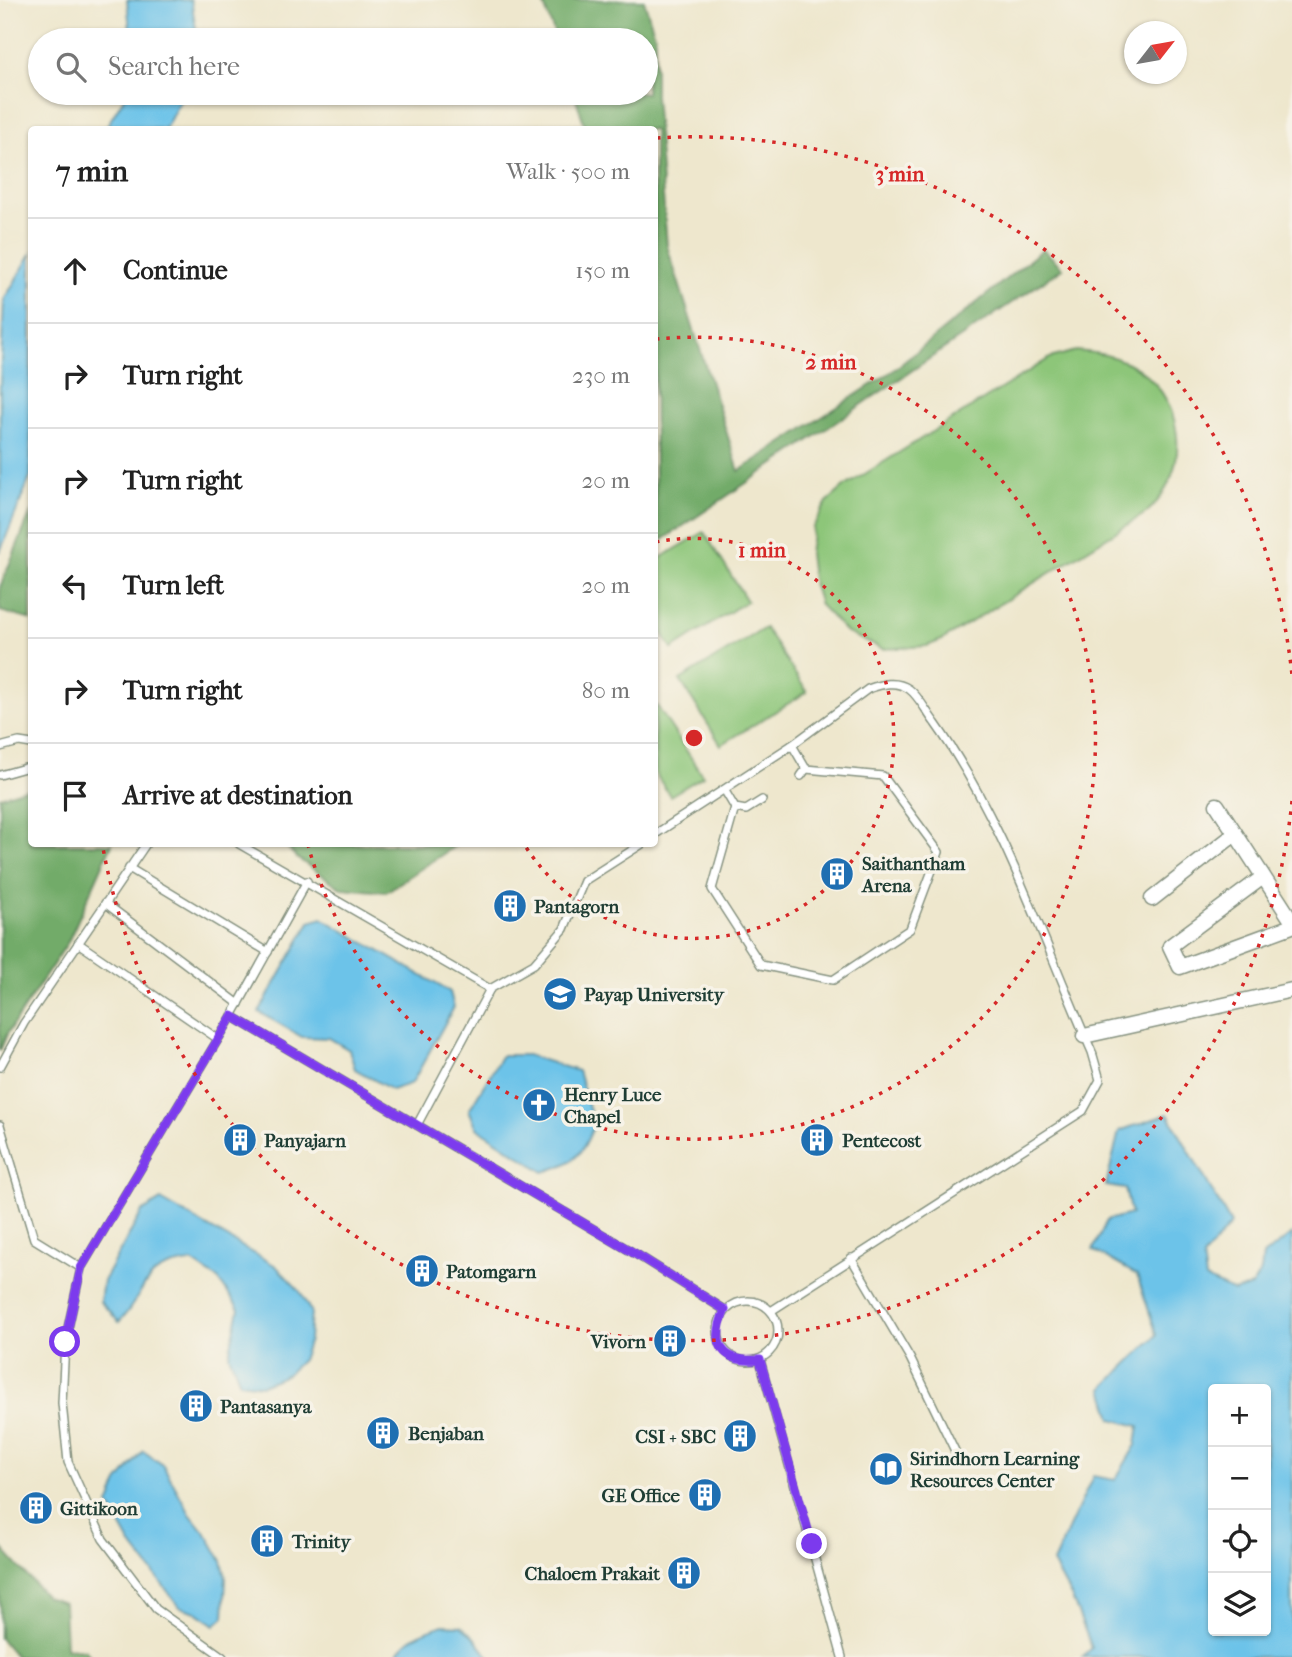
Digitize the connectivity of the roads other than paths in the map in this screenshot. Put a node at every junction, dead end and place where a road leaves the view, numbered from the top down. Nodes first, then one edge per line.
1 (28, 743) edge
2 (792, 745) junction
3 (0, 747) edge
4 (28, 767) edge
5 (806, 769) junction
6 (0, 775) edge
7 (800, 776) dead end
8 (725, 790) junction
9 (762, 800) dead end
10 (1217, 805) dead end
11 (735, 808) junction
12 (658, 832) edge
13 (1235, 834) junction
14 (144, 847) edge
15 (245, 847) edge
16 (637, 847) edge
17 (129, 868) junction
18 (1263, 877) junction
19 (307, 881) junction
20 (1152, 899) dead end
21 (105, 903) junction
22 (1292, 924) edge
23 (78, 943) junction
24 (268, 952) junction
25 (491, 989) junction
26 (1292, 990) edge
27 (239, 1004) junction
28 (232, 1016) junction
29 (1084, 1036) junction
30 (218, 1040) junction
31 (0, 1067) edge
32 (0, 1125) edge
33 (417, 1125) junction
34 (851, 1258) junction
35 (81, 1268) junction
36 (725, 1310) junction
37 (771, 1311) junction
38 (760, 1360) junction
39 (957, 1455) dead end
40 (223, 1657) edge
41 (842, 1657) edge

1 - 3 lane
2 - 5 lane
2 - 8 lane
2 - 29 lane
4 - 6 lane
5 - 7 lane
5 - 11 lane
8 - 11 lane
8 - 12 lane
9 - 11 lane
10 - 13 street
13 - 18 street
13 - 20 street
14 - 17 lane
15 - 19 lane
16 - 25 lane
17 - 21 lane
17 - 24 lane
18 - 22 street
18 - 22 street
19 - 24 lane
19 - 25 lane
21 - 23 lane
21 - 27 lane
23 - 30 lane
23 - 31 lane
24 - 27 lane
25 - 33 lane
26 - 29 street
27 - 28 lane
28 - 30 lane
28 - 33 lane
29 - 34 lane
30 - 35 lane
32 - 35 lane
33 - 36 lane
34 - 37 lane
34 - 39 lane
35 - 40 lane
36 - 37 lane
36 - 38 lane
37 - 38 lane
38 - 41 lane

